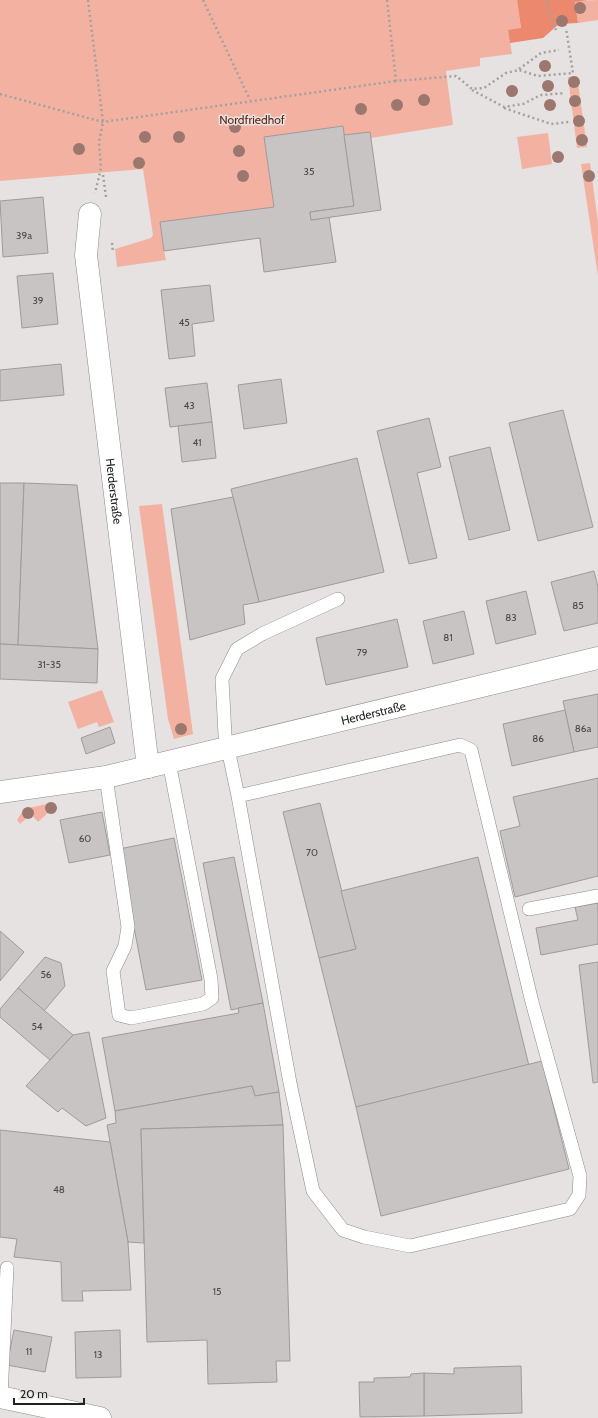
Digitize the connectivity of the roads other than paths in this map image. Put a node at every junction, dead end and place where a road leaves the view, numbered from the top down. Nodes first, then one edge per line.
1 (90, 214) dead end
2 (338, 599) dead end
3 (598, 658) edge
4 (229, 748) junction
5 (169, 762) junction
6 (148, 767) junction
7 (106, 777) junction
8 (0, 792) edge
9 (238, 796) junction
10 (598, 896) edge
11 (529, 908) dead end
12 (7, 1268) dead end
13 (0, 1397) edge
14 (100, 1418) edge

1 - 6 street, Herderstraße
2 - 4 lane
3 - 4 street, Herderstraße
4 - 5 street, Herderstraße
4 - 9 lane
5 - 6 street, Herderstraße
5 - 7 lane
6 - 7 street, Herderstraße
7 - 8 street, Herderstraße
9 - 9 lane
10 - 11 lane
12 - 13 lane
13 - 14 street

